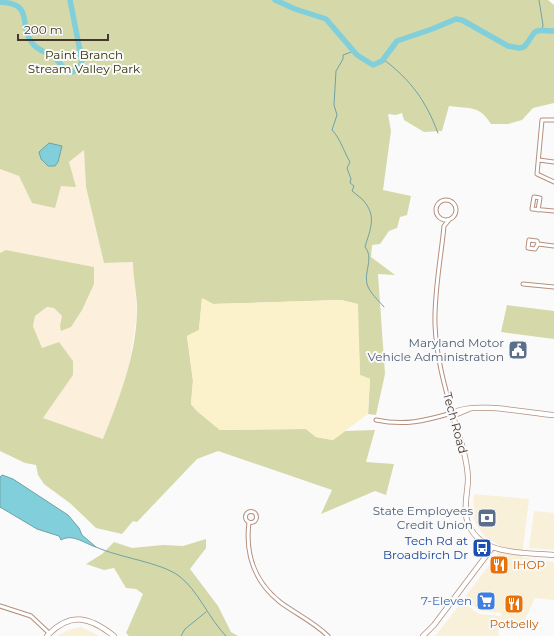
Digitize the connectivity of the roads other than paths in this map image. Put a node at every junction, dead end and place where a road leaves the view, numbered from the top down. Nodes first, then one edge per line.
1 (554, 120) edge
2 (539, 160) junction
3 (554, 162) edge
4 (554, 182) edge
5 (538, 210) dead end
6 (554, 211) edge
7 (440, 219) junction
8 (448, 220) junction
9 (444, 226) junction
10 (538, 244) dead end
11 (554, 246) edge
12 (523, 284) dead end
13 (554, 287) edge
14 (452, 412) junction
15 (554, 415) edge
16 (376, 420) dead end
17 (249, 522) dead end
18 (492, 548) junction
19 (554, 555) edge
20 (0, 606) edge
21 (48, 635) edge
22 (114, 636) edge
23 (328, 636) edge
24 (423, 636) edge

1 - 2 street
2 - 3 street
2 - 4 street
5 - 6 street
7 - 8 street
7 - 8 street, Tech Road
7 - 9 street, Tech Road
8 - 9 street, Tech Road
9 - 14 street, Tech Road
10 - 11 street
12 - 13 street
14 - 15 street
14 - 16 street
14 - 18 street, Tech Road
17 - 23 street
18 - 19 street
18 - 24 street
20 - 21 street
21 - 22 street

